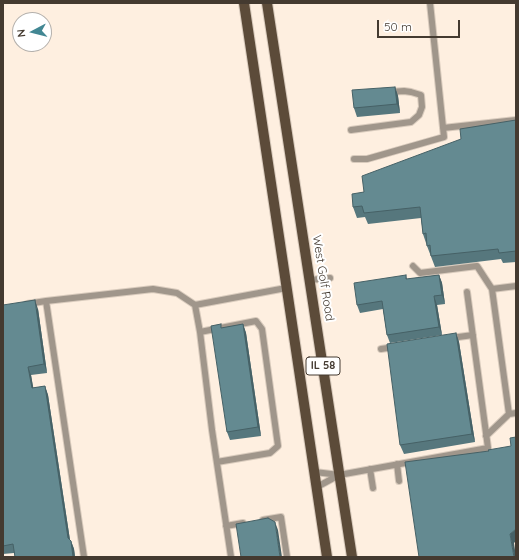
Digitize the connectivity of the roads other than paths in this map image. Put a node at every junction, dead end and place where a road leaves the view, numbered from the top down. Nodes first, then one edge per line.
1 (244, 3) edge
2 (267, 3) edge
3 (430, 3) edge
4 (380, 93) edge
5 (516, 120) edge
6 (443, 128) junction
7 (351, 130) dead end
8 (354, 159) dead end
9 (412, 266) dead end
10 (330, 278) dead end
11 (310, 280) junction
12 (516, 286) edge
13 (286, 288) junction
14 (492, 289) junction
15 (467, 292) dead end
16 (46, 301) junction
17 (17, 305) edge
18 (195, 305) junction
19 (200, 332) junction
20 (473, 335) junction
21 (442, 340) edge
22 (404, 345) edge
23 (380, 348) dead end
24 (513, 414) edge
25 (486, 436) junction
26 (217, 462) junction
27 (397, 464) junction
28 (370, 469) junction
29 (315, 472) junction
30 (339, 474) junction
31 (399, 481) dead end
32 (317, 487) junction
33 (373, 488) dead end
34 (254, 522) edge
35 (247, 523) edge
36 (226, 526) junction
37 (84, 557) edge
38 (231, 557) edge
39 (287, 557) edge
40 (327, 557) edge
41 (352, 557) edge

1 - 13 main road, IL 58
2 - 11 main road, West Golf Road / IL 58
3 - 6 lane
4 - 7 lane
5 - 6 lane
6 - 8 lane
9 - 14 lane
10 - 11 lane
11 - 30 main road, West Golf Road / IL 58
12 - 14 lane
13 - 18 lane
13 - 29 main road, IL 58
14 - 24 lane
15 - 20 lane
16 - 17 lane
16 - 18 lane
16 - 37 lane
18 - 19 lane
19 - 26 lane
19 - 26 lane
20 - 21 lane
20 - 25 lane
22 - 23 lane
24 - 25 lane
25 - 27 lane
26 - 36 lane
27 - 28 lane
27 - 31 lane
28 - 30 lane
28 - 33 lane
29 - 30 lane
29 - 32 main road, IL 58
30 - 32 lane
30 - 41 main road, West Golf Road / IL 58
32 - 40 main road, IL 58
34 - 39 lane
35 - 36 lane
36 - 38 lane

